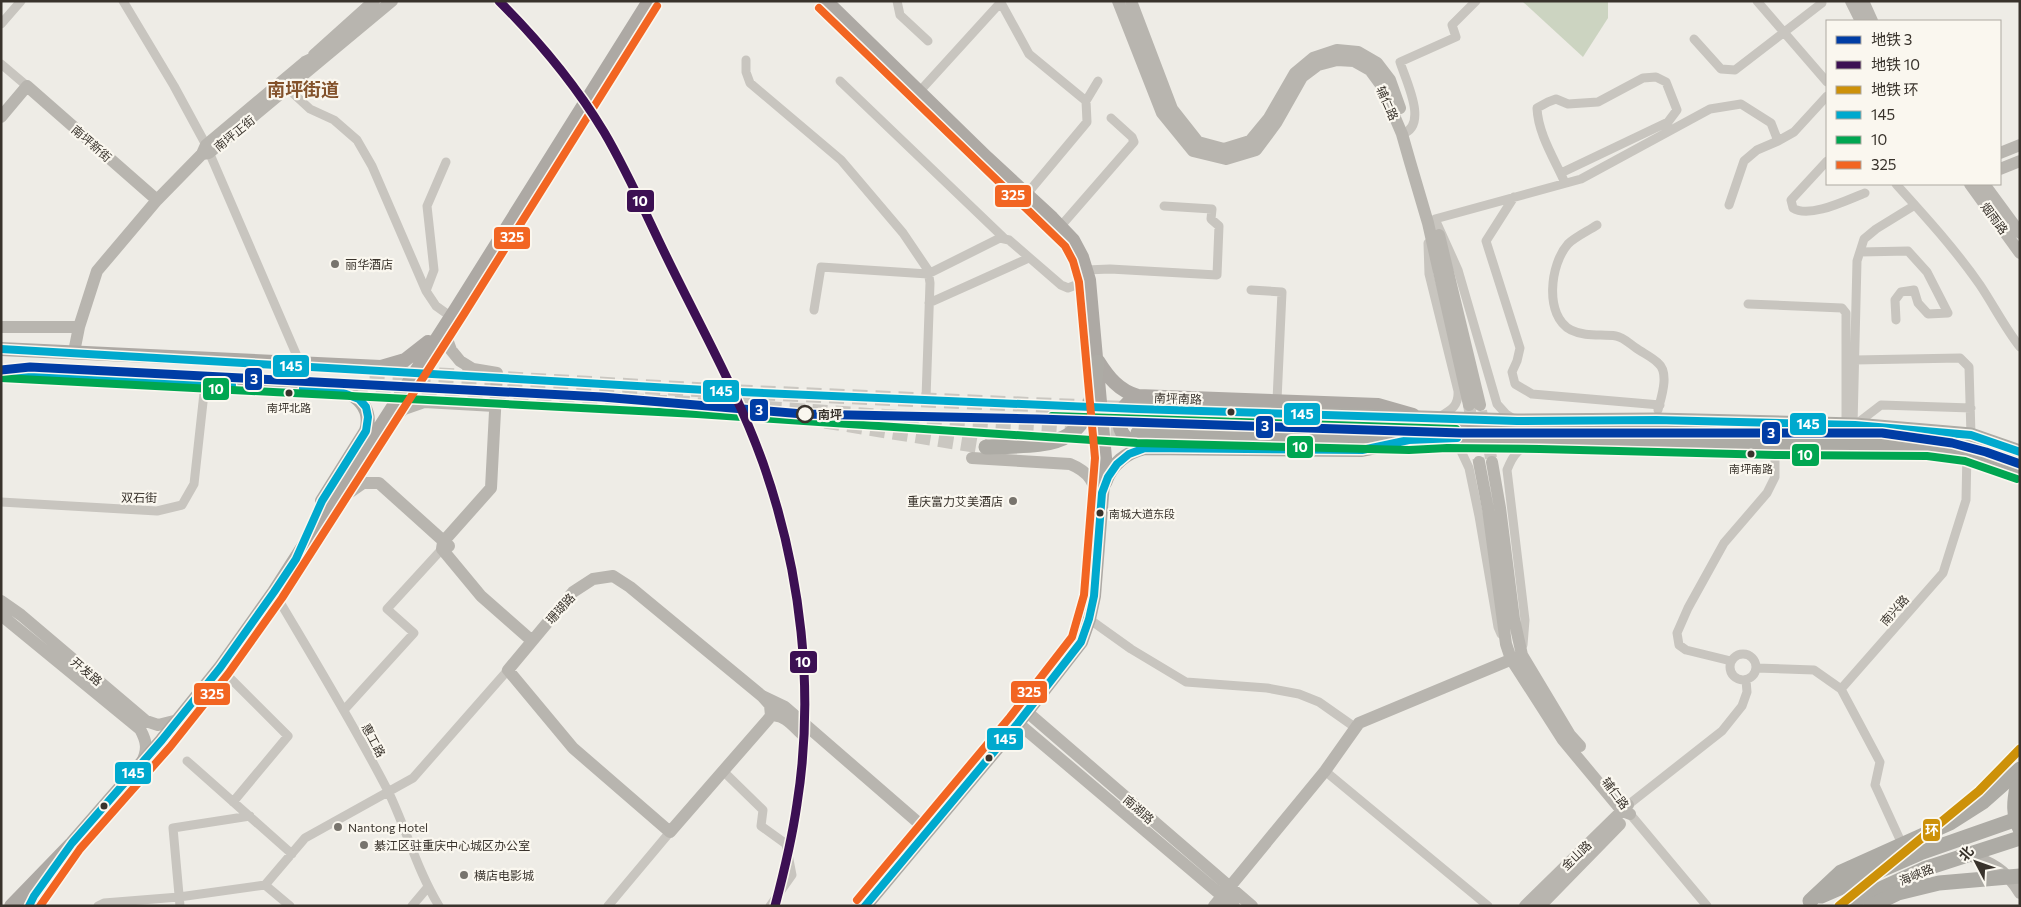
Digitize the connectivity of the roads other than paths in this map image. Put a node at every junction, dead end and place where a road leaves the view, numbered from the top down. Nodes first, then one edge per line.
1 (21, 1) edge
2 (123, 1) edge
3 (374, 1) edge
4 (392, 1) edge
5 (649, 1) edge
6 (897, 1) edge
7 (1118, 1) edge
8 (1131, 1) edge
9 (1476, 1) edge
10 (1758, 1) edge
11 (1851, 1) edge
12 (1863, 1) edge
13 (829, 2) edge
14 (1001, 2) edge
15 (1822, 3) dead end
16 (1860, 20) edge
17 (1872, 20) edge
18 (1, 24) edge
19 (1785, 32) junction
20 (1694, 39) dead end
21 (339, 41) junction
22 (928, 41) dead end
23 (746, 60) dead end
24 (1, 64) edge
25 (840, 81) dead end
26 (1098, 81) dead end
27 (1826, 81) edge
28 (27, 86) junction
29 (285, 86) junction
30 (919, 92) junction
31 (1826, 97) edge
32 (1086, 101) junction
33 (1, 117) edge
34 (1111, 118) dead end
35 (1405, 133) junction
36 (1778, 141) junction
37 (2020, 145) edge
38 (206, 151) junction
39 (2001, 153) edge
40 (2020, 161) edge
41 (446, 162) dead end
42 (1826, 162) edge
43 (2001, 169) edge
44 (1561, 173) junction
45 (1565, 183) junction
46 (1897, 185) edge
47 (1971, 185) edge
48 (1985, 185) edge
49 (1865, 193) dead end
50 (1026, 195) junction
51 (1514, 197) junction
52 (157, 200) junction
53 (1729, 205) dead end
54 (1914, 205) junction
55 (1164, 206) dead end
56 (1432, 221) junction
57 (1596, 225) dead end
58 (1060, 227) junction
59 (2017, 236) edge
60 (1004, 239) junction
61 (1860, 252) junction
62 (2020, 252) edge
63 (1029, 258) junction
64 (928, 274) junction
65 (1088, 275) junction
66 (1251, 290) dead end
67 (426, 291) junction
68 (929, 303) junction
69 (1748, 304) dead end
70 (814, 310) dead end
71 (453, 313) junction
72 (1896, 320) dead end
73 (1, 327) edge
74 (79, 327) junction
75 (2020, 347) edge
76 (1, 349) edge
77 (74, 352) junction
78 (1097, 360) junction
79 (1854, 360) junction
80 (300, 363) junction
81 (1, 374) edge
82 (205, 384) junction
83 (926, 398) dead end
84 (1277, 400) junction
85 (1138, 403) junction
86 (1474, 405) tunnel mouth
87 (1660, 405) junction
88 (495, 406) junction
89 (1971, 408) junction
90 (1430, 418) junction
91 (1656, 420) junction
92 (1517, 421) junction
93 (1852, 425) junction
94 (1138, 433) tunnel mouth
95 (1971, 435) junction
96 (1447, 438) junction
97 (1540, 439) junction
98 (1410, 440) junction
99 (371, 443) junction
100 (1776, 445) junction
101 (986, 447) tunnel mouth
102 (1145, 448) junction
103 (1967, 451) junction
104 (2020, 452) edge
105 (972, 458) dead end
106 (2020, 470) edge
107 (1101, 500) junction
108 (1, 502) edge
109 (329, 506) junction
110 (445, 546) junction
111 (296, 559) junction
112 (274, 592) junction
113 (1, 601) edge
114 (1, 615) edge
115 (1089, 619) junction
116 (534, 637) junction
117 (1506, 644) junction
118 (1516, 657) junction
119 (1731, 661) junction
120 (220, 668) junction
121 (1756, 668) junction
122 (508, 670) junction
123 (1746, 680) junction
124 (1841, 689) junction
125 (762, 696) junction
126 (344, 710) junction
127 (771, 716) junction
128 (1022, 717) junction
129 (178, 720) junction
130 (1356, 728) junction
131 (187, 761) dead end
132 (142, 762) junction
133 (2020, 770) edge
134 (723, 771) junction
135 (1325, 771) junction
136 (2019, 784) edge
137 (388, 792) junction
138 (233, 802) junction
139 (1627, 810) junction
140 (250, 816) junction
141 (2020, 818) edge
142 (931, 827) junction
143 (2020, 829) edge
144 (670, 832) junction
145 (2020, 838) edge
146 (72, 843) junction
147 (918, 843) junction
148 (1902, 844) junction
149 (292, 854) junction
150 (1966, 854) junction
151 (2020, 876) edge
152 (265, 885) junction
153 (428, 887) junction
154 (2020, 893) edge
155 (1222, 897) edge
156 (179, 901) edge
157 (1807, 903) edge
158 (11, 906) edge
159 (30, 906) edge
160 (98, 906) edge
161 (290, 906) edge
162 (412, 906) edge
163 (439, 906) edge
164 (608, 906) edge
165 (770, 906) edge
166 (865, 906) edge
167 (1234, 906) edge
168 (1252, 906) edge
169 (1488, 906) edge
170 (1525, 906) edge
171 (1540, 906) edge
172 (1707, 906) edge
173 (1843, 906) edge
174 (1871, 906) edge

1 - 18 street
2 - 38 street, 南坪正街
3 - 21 street
4 - 21 street, 南坪正街
5 - 71 main road
6 - 22 street
7 - 35 street, 辅仁路
8 - 35 street, 辅仁路
9 - 35 street
10 - 19 street
11 - 16 street
12 - 17 street
13 - 30 main road
14 - 30 street
14 - 32 street
15 - 19 street
19 - 20 street
19 - 27 street
21 - 29 street, 南坪正街
21 - 29 street, 南坪正街
23 - 64 street
24 - 28 street, 南坪新街
25 - 60 street
26 - 32 street
28 - 33 street
28 - 52 street, 南坪新街
29 - 38 street, 南坪正街
29 - 67 street
30 - 50 main road
31 - 36 street
32 - 50 street
34 - 58 street
35 - 56 street, 辅仁路
36 - 45 street
36 - 53 street
37 - 39 street
38 - 52 street
38 - 80 street
40 - 43 street
41 - 67 street
42 - 49 street
44 - 44 street
44 - 45 street
45 - 51 street
46 - 54 street
47 - 59 street, 烟雨路
48 - 59 street, 烟雨路
50 - 58 main road
51 - 56 street
51 - 87 street
52 - 74 street
54 - 61 street
54 - 75 street
55 - 65 street
56 - 86 street, 辅仁路
56 - 90 street
56 - 92 street
57 - 87 street
58 - 65 main road
59 - 62 street, 烟雨路
60 - 63 street
60 - 64 street
61 - 72 street
61 - 79 street
63 - 65 street
63 - 68 street
64 - 68 street
64 - 70 street
65 - 78 main road
66 - 84 street
67 - 71 street
68 - 83 street
69 - 93 street
71 - 80 main road
71 - 88 street
71 - 99 main road
73 - 74 street
74 - 77 street
76 - 77 main road
77 - 80 main road
78 - 85 main road, 南坪南路
78 - 101 highway
78 - 107 main road
79 - 89 street
79 - 93 street
81 - 82 main road
82 - 108 street, 双石街
82 - 111 main road
84 - 85 main road, 南坪南路
84 - 90 main road, 南坪南路
85 - 90 highway
85 - 102 main road
87 - 91 street
88 - 99 street
88 - 110 street
89 - 93 street
89 - 95 street
90 - 92 highway
91 - 92 highway
91 - 93 highway
93 - 95 highway
94 - 98 highway
95 - 104 highway
96 - 97 highway
96 - 98 highway
96 - 117 street
97 - 100 highway
97 - 118 street
98 - 102 main road
99 - 109 main road
100 - 103 highway
100 - 119 street
102 - 107 main road
103 - 106 highway
103 - 124 street, 南兴路
105 - 107 street
107 - 115 main road
109 - 110 street
109 - 111 main road
110 - 116 street
110 - 126 street
111 - 112 main road
112 - 120 main road
112 - 126 street, 惠工路
113 - 129 street, 开发路
114 - 132 street, 开发路
115 - 128 main road
115 - 130 street
116 - 122 street, 珊瑚路
116 - 125 street, 珊瑚路
117 - 118 street, 辅仁路
117 - 118 street, 辅仁路
118 - 130 street
118 - 139 street, 辅仁路
119 - 121 street
119 - 123 street
120 - 129 main road
120 - 138 street
121 - 123 street
121 - 124 street
122 - 137 street, 珊瑚路
122 - 144 street
123 - 139 street
124 - 148 street
125 - 127 street
125 - 142 street, 珊瑚路
126 - 137 street, 惠工路
127 - 134 street
127 - 147 street
128 - 142 main road
128 - 155 street
129 - 132 main road
130 - 135 street
131 - 138 street
132 - 146 main road
133 - 148 highway
134 - 144 street
134 - 165 street
135 - 155 street
135 - 169 street
136 - 143 highway, bridge
137 - 149 street, 珊瑚路
137 - 153 street, 惠工路
138 - 140 street
139 - 170 street, 金山路
139 - 171 street, 金山路
139 - 172 street
140 - 149 street
140 - 156 street
141 - 157 highway, 海峡路
142 - 147 main road
144 - 164 street
145 - 150 highway, 海峡路
146 - 158 main road
146 - 159 main road
147 - 166 main road
148 - 157 highway
149 - 152 street, 珊瑚路
150 - 154 street
150 - 173 highway, 海峡路
151 - 174 highway, bridge
152 - 156 street
152 - 161 street
153 - 162 street
153 - 163 street, 惠工路
155 - 167 street
155 - 168 street
156 - 160 street

